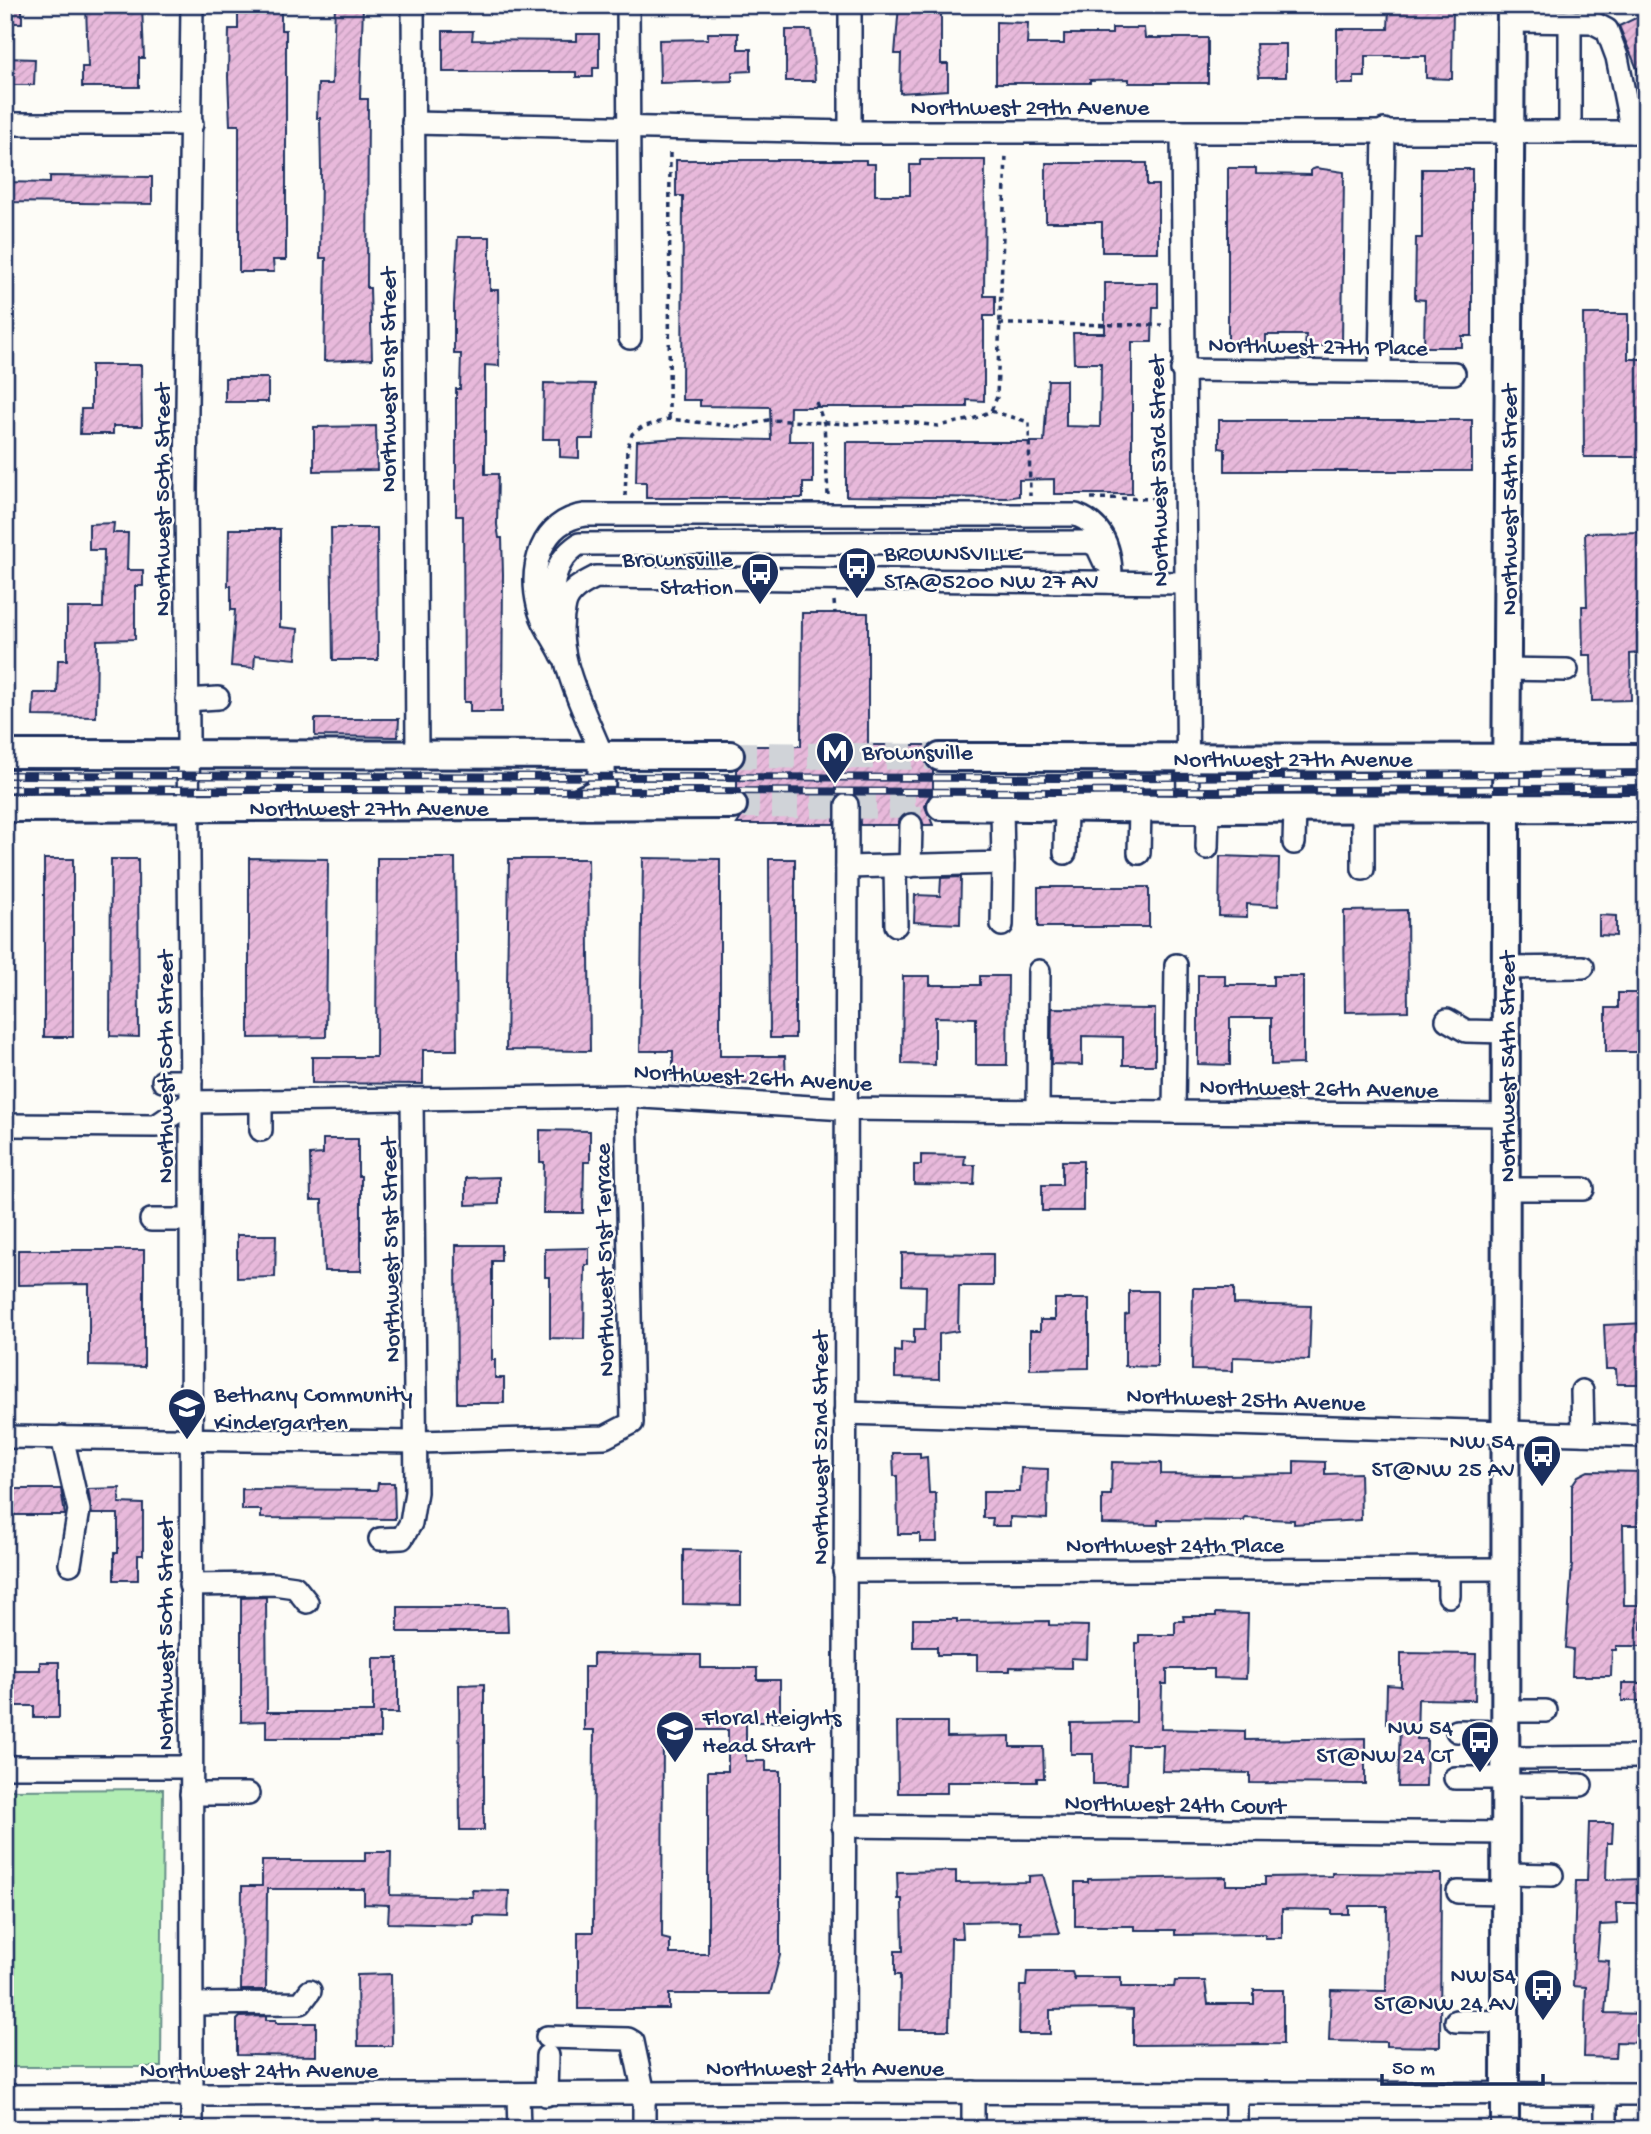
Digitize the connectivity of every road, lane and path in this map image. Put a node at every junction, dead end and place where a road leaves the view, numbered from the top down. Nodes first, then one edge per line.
1 (192, 5) edge
2 (412, 5) edge
3 (628, 5) edge
4 (850, 5) edge
5 (1511, 13) edge
6 (1570, 21) junction
7 (413, 123) junction
8 (5, 124) edge
9 (192, 124) junction
10 (627, 129) junction
11 (670, 130) junction
12 (1384, 130) junction
13 (850, 132) junction
14 (1006, 132) junction
15 (1182, 132) junction
16 (1511, 132) junction
17 (1570, 132) junction
18 (1639, 132) edge
19 (999, 324) junction
20 (1182, 325) junction
21 (631, 338) dead end
22 (1182, 370) junction
23 (1380, 372) junction
24 (1454, 373) dead end
25 (991, 411) junction
26 (669, 419) junction
27 (1042, 498) dead end
28 (1081, 498) dead end
29 (1184, 499) junction
30 (1029, 507) junction
31 (625, 515) junction
32 (1111, 582) junction
33 (1185, 583) junction
34 (563, 657) junction
35 (1507, 669) junction
36 (1567, 670) dead end
37 (218, 698) dead end
38 (187, 700) junction
39 (5, 754) edge
40 (188, 754) junction
41 (416, 755) junction
42 (602, 755) junction
43 (730, 755) tunnel mouth
44 (940, 757) tunnel mouth
45 (1187, 758) junction
46 (1646, 758) edge
47 (1506, 759) junction
48 (847, 805) dead end
49 (570, 806) junction
50 (733, 806) tunnel mouth
51 (941, 806) tunnel mouth
52 (188, 807) junction
53 (1002, 807) junction
54 (5, 808) edge
55 (1066, 808) junction
56 (1506, 808) junction
57 (1646, 808) edge
58 (1140, 809) junction
59 (1198, 809) junction
60 (1295, 809) junction
61 (1363, 809) junction
62 (911, 825) tunnel mouth
63 (1294, 844) dead end
64 (1207, 848) dead end
65 (1065, 853) dead end
66 (1139, 853) dead end
67 (1003, 863) junction
68 (903, 866) junction
69 (847, 867) junction
70 (1363, 869) dead end
71 (896, 925) dead end
72 (1002, 925) dead end
73 (1176, 965) dead end
74 (1583, 967) dead end
75 (1506, 968) junction
76 (1039, 971) dead end
77 (1447, 1020) dead end
78 (1506, 1032) junction
79 (163, 1081) dead end
80 (191, 1091) junction
81 (626, 1096) junction
82 (412, 1099) junction
83 (261, 1101) junction
84 (846, 1109) junction
85 (1038, 1111) junction
86 (1174, 1112) junction
87 (1506, 1115) junction
88 (5, 1125) edge
89 (261, 1130) dead end
90 (1506, 1189) junction
91 (1583, 1189) dead end
92 (151, 1220) dead end
93 (190, 1220) junction
94 (1582, 1391) dead end
95 (845, 1413) junction
96 (1506, 1432) junction
97 (1583, 1434) junction
98 (1646, 1436) edge
99 (5, 1437) edge
100 (62, 1437) junction
101 (190, 1437) junction
102 (418, 1443) junction
103 (380, 1539) dead end
104 (70, 1564) dead end
105 (1449, 1570) junction
106 (1506, 1570) junction
107 (845, 1571) junction
108 (190, 1585) junction
109 (1449, 1596) dead end
110 (307, 1602) dead end
111 (1546, 1711) dead end
112 (1505, 1721) junction
113 (1457, 1731) dead end
114 (1646, 1757) edge
115 (5, 1767) edge
116 (191, 1767) junction
117 (1505, 1774) junction
118 (1455, 1778) dead end
119 (1581, 1785) dead end
120 (191, 1794) junction
121 (248, 1794) dead end
122 (844, 1825) junction
123 (1505, 1833) junction
124 (1552, 1875) dead end
125 (1505, 1884) junction
126 (1458, 1892) dead end
127 (310, 1992) dead end
128 (192, 2004) junction
129 (1456, 2021) dead end
130 (1505, 2022) junction
131 (844, 2092) junction
132 (973, 2092) junction
133 (1236, 2093) junction
134 (644, 2094) junction
135 (1505, 2094) junction
136 (1606, 2094) junction
137 (1646, 2094) edge
138 (518, 2095) junction
139 (545, 2095) junction
140 (5, 2096) edge
141 (192, 2096) junction
142 (1606, 2123) dead end
143 (644, 2128) edge
144 (192, 2129) edge
145 (519, 2129) edge
146 (973, 2129) edge
147 (1236, 2129) edge
148 (1505, 2129) edge

1 - 9 street, Northwest 50th Street
2 - 7 street, Northwest 51st Street
3 - 10 street
4 - 13 street
5 - 6 street
5 - 16 main road, Northwest 54th Street
6 - 17 street
6 - 18 street
7 - 10 street, Northwest 29th Avenue
7 - 41 street, Northwest 51st Street
8 - 9 street
9 - 38 street, Northwest 50th Street
10 - 11 street, Northwest 29th Avenue
10 - 21 street
11 - 13 street, Northwest 29th Avenue
11 - 26 path
12 - 15 street, Northwest 29th Avenue
12 - 16 street, Northwest 29th Avenue
12 - 23 street
13 - 14 street, Northwest 29th Avenue
14 - 15 street, Northwest 29th Avenue
14 - 19 path
15 - 20 street, Northwest 53rd Street
16 - 17 street, Northwest 29th Avenue
16 - 35 main road, Northwest 54th Street
17 - 18 street, Northwest 29th Avenue
19 - 20 path
19 - 25 path
20 - 22 street, Northwest 53rd Street
22 - 23 street, Northwest 27th Place
22 - 29 street, Northwest 53rd Street
23 - 24 street, Northwest 27th Place
25 - 26 path
25 - 30 path
26 - 31 path
27 - 30 path
28 - 29 path
29 - 33 street, Northwest 53rd Street
30 - 31 street
30 - 32 street
31 - 34 street
32 - 33 street
32 - 34 street
32 - 34 street
33 - 45 street, Northwest 53rd Street
34 - 42 street
35 - 36 street
35 - 47 main road, Northwest 54th Street
37 - 38 street
38 - 40 street, Northwest 50th Street
39 - 40 main road
40 - 41 main road
40 - 52 street, Northwest 50th Street
41 - 42 main road
42 - 43 main road
42 - 49 main road
44 - 45 main road, Northwest 27th Avenue
45 - 47 main road, Northwest 27th Avenue
45 - 59 street, Northwest 53rd Street
46 - 47 main road, Northwest 27th Avenue
47 - 56 main road, Northwest 54th Street
48 - 69 street, Northwest 52nd Street
49 - 50 main road, Northwest 27th Avenue
49 - 52 main road, Northwest 27th Avenue
51 - 53 main road, Northwest 27th Avenue
52 - 54 main road, Northwest 27th Avenue
52 - 80 street, Northwest 50th Street
53 - 55 main road, Northwest 27th Avenue
53 - 67 street
55 - 58 main road, Northwest 27th Avenue
55 - 65 street
56 - 57 main road, Northwest 27th Avenue
56 - 61 main road, Northwest 27th Avenue
56 - 75 main road, Northwest 54th Street
58 - 59 main road, Northwest 27th Avenue
58 - 66 street
59 - 60 main road, Northwest 27th Avenue
59 - 64 street, Northwest 53rd Street
60 - 61 main road, Northwest 27th Avenue
60 - 63 street
61 - 70 street
62 - 68 street
67 - 68 street
67 - 72 street
68 - 69 street
68 - 71 street
69 - 84 street, Northwest 52nd Street
73 - 86 street
74 - 75 street
75 - 78 main road, Northwest 54th Street
76 - 85 street
77 - 78 street
78 - 87 main road, Northwest 54th Street
79 - 80 street, Northwest 26th Avenue
80 - 83 street, Northwest 26th Avenue
80 - 88 street
80 - 93 street, Northwest 50th Street
81 - 82 street, Northwest 26th Avenue
81 - 84 street, Northwest 26th Avenue
81 - 102 street, Northwest 51st Terrace
82 - 83 street, Northwest 26th Avenue
82 - 102 street, Northwest 51st Street
83 - 89 street
84 - 85 street, Northwest 26th Avenue
84 - 95 street, Northwest 52nd Street
85 - 86 street, Northwest 26th Avenue
86 - 87 street, Northwest 26th Avenue
87 - 90 main road, Northwest 54th Street
90 - 91 street
90 - 96 main road, Northwest 54th Street
92 - 93 street
93 - 101 street, Northwest 50th Street
94 - 97 street
95 - 96 street, Northwest 25th Avenue
95 - 107 street, Northwest 52nd Street
96 - 97 street, Northwest 25th Avenue
96 - 106 main road, Northwest 54th Street
97 - 98 street, Northwest 25th Avenue
99 - 100 street
100 - 101 street
100 - 104 street
101 - 102 street
101 - 108 street, Northwest 50th Street
102 - 103 street, Northwest 51st Street
105 - 106 street, Northwest 24th Place
105 - 107 street, Northwest 24th Place
105 - 109 street
106 - 112 main road, Northwest 54th Street
107 - 122 street, Northwest 52nd Street
108 - 110 street
108 - 116 street, Northwest 50th Street
111 - 112 street
112 - 113 street
112 - 117 main road, Northwest 54th Street
114 - 117 street
115 - 116 street
116 - 120 street, Northwest 50th Street
117 - 118 street
117 - 119 street
117 - 123 main road, Northwest 54th Street
120 - 121 street
120 - 128 street, Northwest 50th Street
122 - 123 street, Northwest 24th Court
122 - 131 street, Northwest 52nd Street
123 - 125 main road, Northwest 54th Street
124 - 125 street
125 - 126 street
125 - 130 main road, Northwest 54th Street
127 - 128 street
128 - 141 street, Northwest 50th Street
129 - 130 street
130 - 135 main road, Northwest 54th Street
131 - 132 street, Northwest 24th Avenue
131 - 134 street, Northwest 24th Avenue
132 - 133 street, Northwest 24th Avenue
132 - 146 street
133 - 135 street, Northwest 24th Avenue
133 - 147 street
134 - 139 street, Northwest 24th Avenue
134 - 139 street
134 - 143 street
135 - 136 street, Northwest 24th Avenue
135 - 148 main road, Northwest 54th Street
136 - 137 street, Northwest 24th Avenue
136 - 142 street
138 - 139 street, Northwest 24th Avenue
138 - 141 street, Northwest 24th Avenue
138 - 145 street
140 - 141 street, Northwest 24th Avenue
141 - 144 street, Northwest 50th Street

